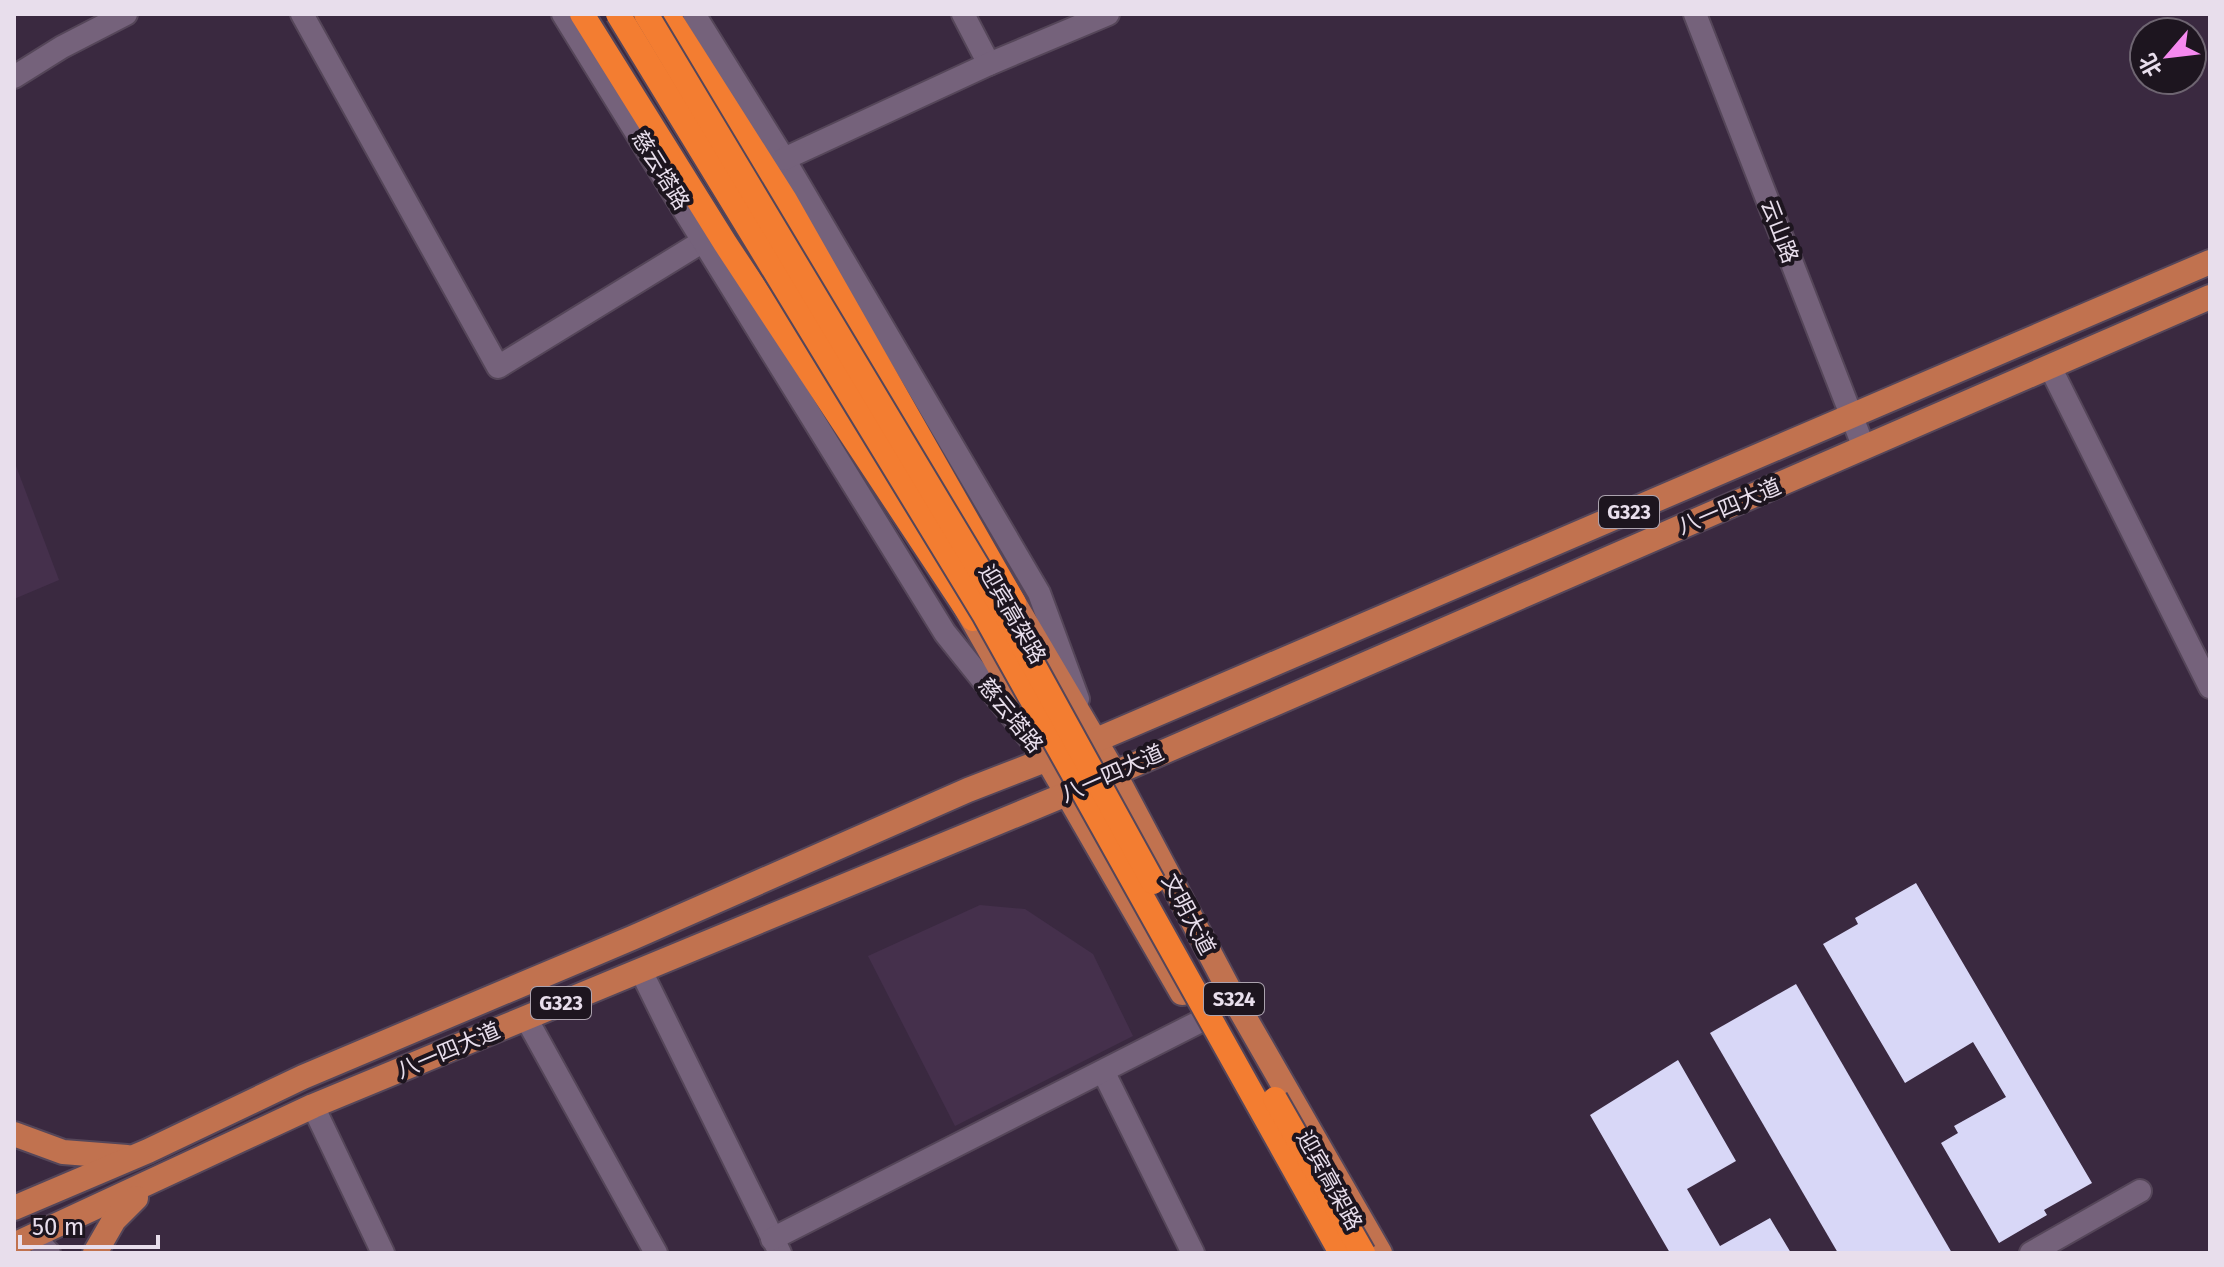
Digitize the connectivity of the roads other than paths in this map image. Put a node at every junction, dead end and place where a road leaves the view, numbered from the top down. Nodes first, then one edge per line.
1 (126, 14) edge
2 (302, 14) edge
3 (563, 14) edge
4 (582, 14) edge
5 (595, 14) edge
6 (618, 14) edge
7 (646, 14) edge
8 (659, 14) edge
9 (667, 14) edge
10 (694, 14) edge
11 (963, 14) edge
12 (1108, 14) edge
13 (1695, 14) edge
14 (989, 64) junction
15 (14, 77) edge
16 (784, 159) junction
17 (705, 240) junction
18 (2210, 262) edge
19 (2210, 297) edge
20 (2050, 367) junction
21 (1852, 417) junction
22 (1864, 448) junction
23 (1014, 603) junction
24 (973, 619) junction
25 (2210, 687) edge
26 (1094, 741) junction
27 (1047, 759) junction
28 (1113, 771) junction
29 (1069, 793) junction
30 (641, 971) junction
31 (526, 1018) junction
32 (1199, 1022) junction
33 (1104, 1073) junction
34 (313, 1106) junction
35 (14, 1134) edge
36 (148, 1151) junction
37 (166, 1177) junction
38 (2140, 1191) dead end
39 (15, 1204) edge
40 (776, 1246) edge
41 (35, 1247) edge
42 (95, 1253) edge
43 (383, 1253) edge
44 (656, 1253) edge
45 (1193, 1253) edge
46 (1328, 1253) edge
47 (1341, 1253) edge
48 (1363, 1253) edge
49 (1380, 1253) edge
50 (2031, 1253) edge

1 - 15 street
2 - 17 street
3 - 17 street, 慈云塔路
4 - 24 highway
5 - 24 main road, 慈云塔路
6 - 47 highway, 迎宾高架路, bridge
7 - 48 highway, 迎宾高架路, bridge
8 - 23 main road
9 - 23 highway
10 - 16 street
11 - 14 street
12 - 14 street
13 - 21 street, 云山路
14 - 16 street
16 - 26 street
17 - 27 street, 慈云塔路
18 - 21 main road, 八一四大道 / G323
19 - 20 main road, 八一四大道 / G323
20 - 22 main road, 八一四大道 / G323
20 - 25 street
21 - 22 street, 云山路
21 - 26 main road, 八一四大道 / G323
22 - 28 main road, 八一四大道 / G323
23 - 26 main road
24 - 27 main road, 慈云塔路
26 - 27 main road, 八一四大道 / G323
26 - 28 main road, 文明大道 / S324
27 - 29 main road, 文明大道 / S324
27 - 36 main road, 八一四大道 / G323
28 - 29 main road, 八一四大道 / G323
28 - 49 main road, 文明大道 / S324
29 - 30 main road, 八一四大道 / G323
29 - 32 main road, 文明大道 / S324
30 - 31 main road, 八一四大道 / G323
30 - 40 street
31 - 34 main road, 八一四大道 / G323
31 - 44 street
32 - 33 street
32 - 46 main road, 文明大道 / S324
33 - 40 street
33 - 45 street
34 - 37 main road, 八一四大道 / G323
34 - 43 street
35 - 36 main road
36 - 39 main road, 八一四大道 / G323
37 - 41 main road, 八一四大道 / G323
37 - 42 main road
38 - 50 street
39 - 41 main road

